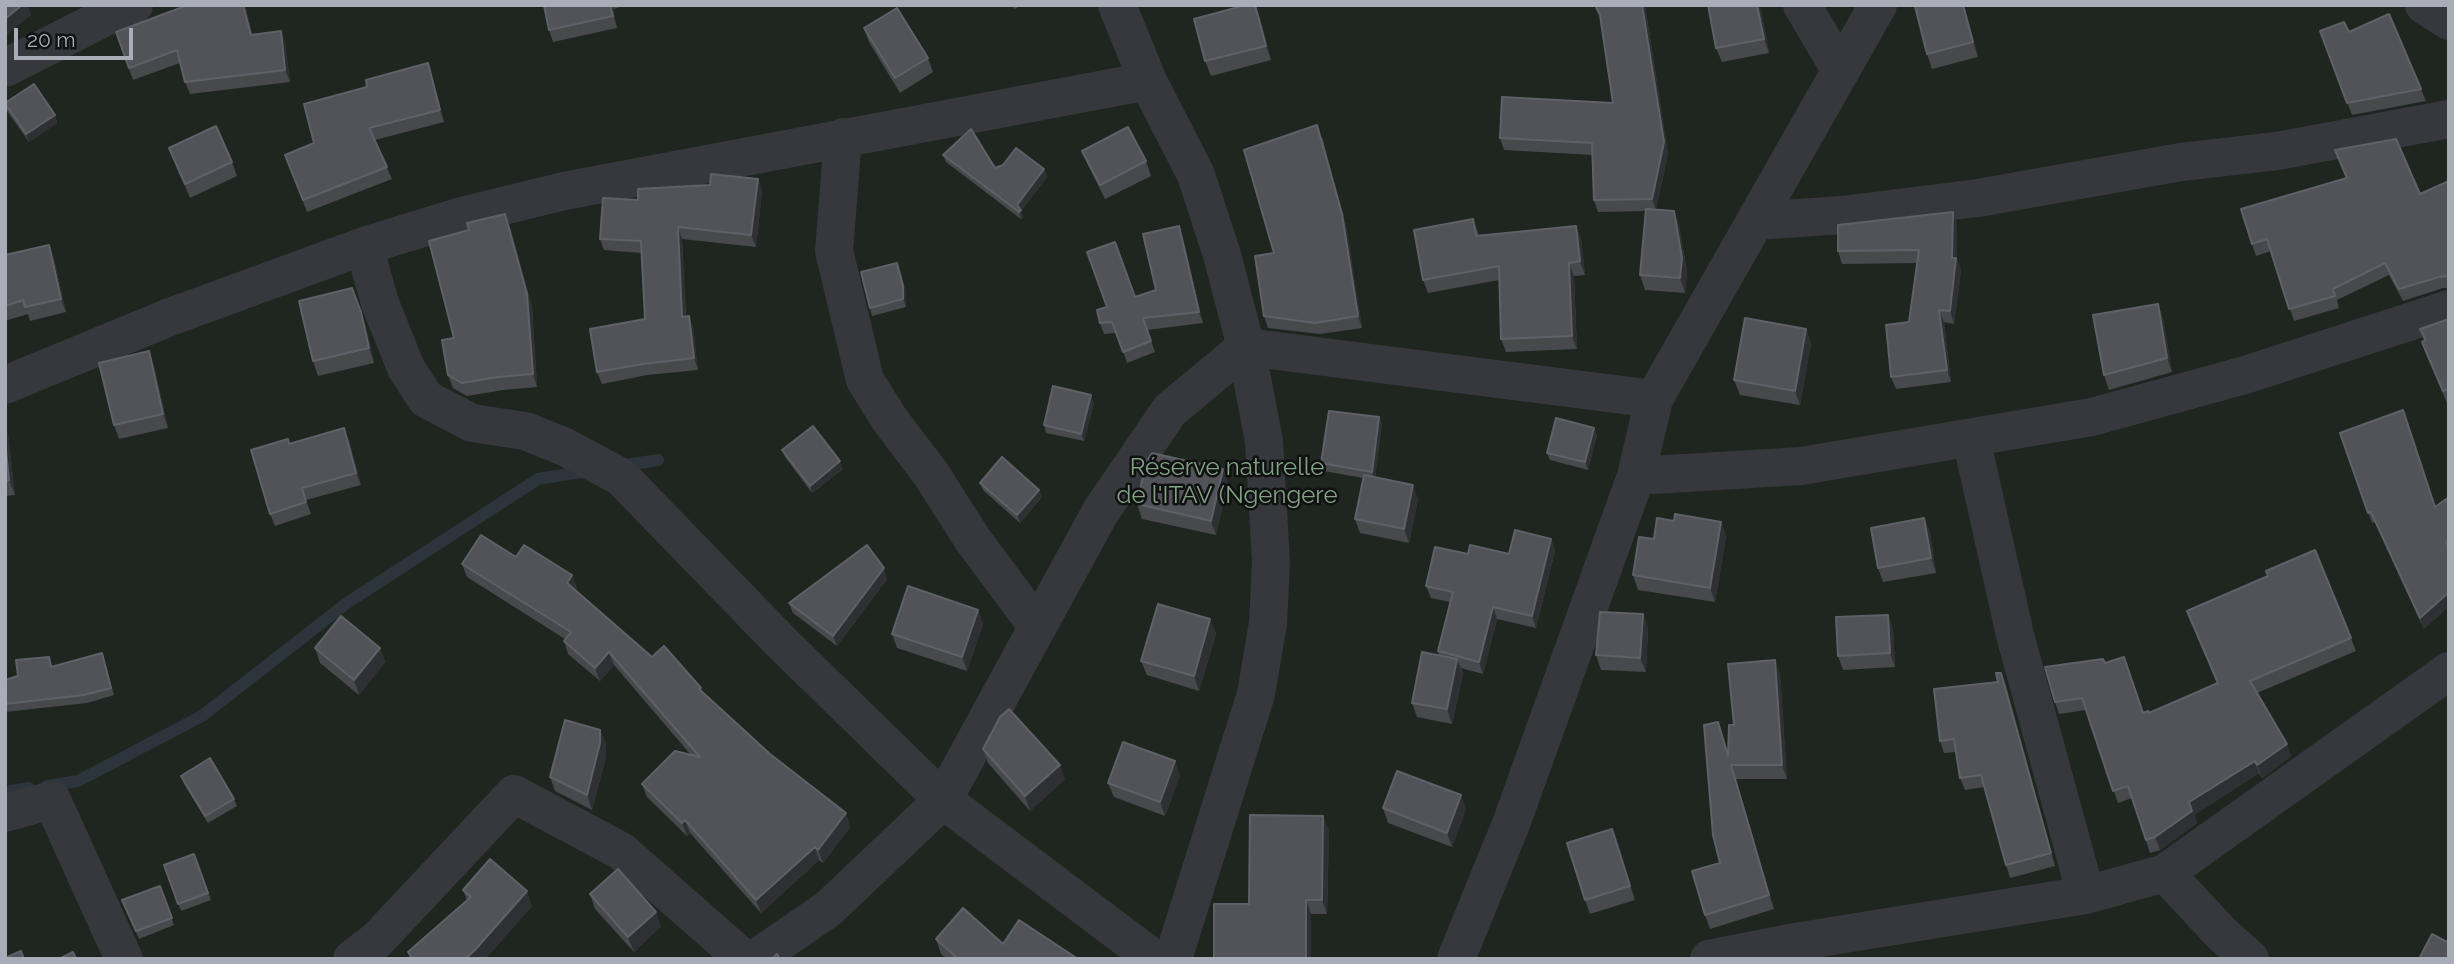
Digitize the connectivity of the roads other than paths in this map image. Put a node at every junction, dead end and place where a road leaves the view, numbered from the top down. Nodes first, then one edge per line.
1 (134, 5) edge
2 (1117, 5) edge
3 (1802, 5) edge
4 (1878, 5) edge
5 (2424, 5) edge
6 (2449, 21) edge
7 (5, 68) edge
8 (1840, 71) junction
9 (1148, 81) junction
10 (2449, 119) edge
11 (843, 137) junction
12 (1756, 221) junction
13 (364, 246) junction
14 (2449, 309) edge
15 (1247, 347) junction
16 (5, 385) edge
17 (1654, 399) junction
18 (1971, 438) junction
19 (1636, 475) junction
20 (1037, 626) junction
21 (2449, 671) edge
22 (943, 800) junction
23 (5, 813) edge
24 (2165, 873) junction
25 (2086, 895) junction
26 (124, 959) edge
27 (352, 959) edge
28 (744, 959) edge
29 (755, 959) edge
30 (1154, 959) edge
31 (1172, 959) edge
32 (1456, 959) edge
33 (1709, 959) edge
34 (2250, 959) edge

1 - 7 street
2 - 9 street
3 - 8 street
4 - 8 street
5 - 6 street
8 - 12 street
9 - 11 street
9 - 15 street
10 - 12 street
11 - 13 street
11 - 20 street
12 - 17 street
13 - 16 street
13 - 22 street
14 - 18 street
15 - 17 street
15 - 20 street
15 - 31 street
17 - 19 street
18 - 19 street
18 - 25 street
19 - 32 street
20 - 22 street
21 - 24 street
22 - 29 street
22 - 30 street
23 - 26 street
24 - 25 street
24 - 34 street
25 - 33 street
27 - 28 street

